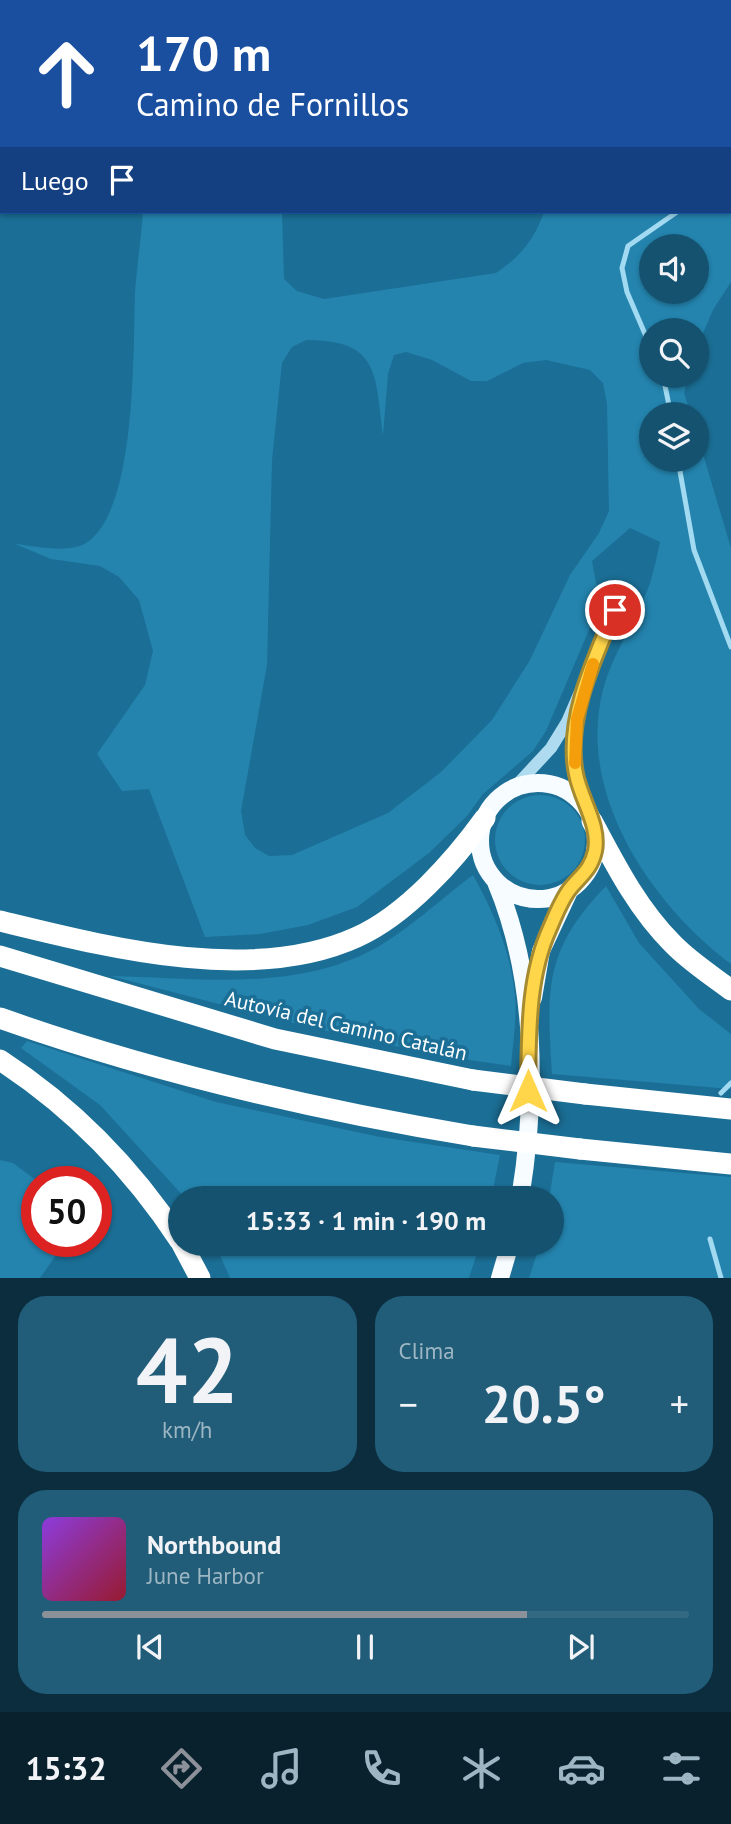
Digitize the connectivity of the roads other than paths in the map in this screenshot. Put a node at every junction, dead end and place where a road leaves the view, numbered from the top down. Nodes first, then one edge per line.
1 (615, 610) dead end
2 (595, 657) junction
3 (513, 789) junction
4 (589, 815) junction
5 (485, 818) junction
6 (495, 879) junction
7 (570, 889) junction
8 (0, 921) edge
9 (0, 956) edge
10 (731, 990) edge
11 (0, 1018) edge
12 (529, 1024) junction
13 (0, 1060) edge
14 (731, 1109) edge
15 (731, 1164) edge
16 (521, 1186) edge
17 (168, 1225) edge
18 (188, 1256) edge
19 (506, 1256) edge
20 (200, 1278) edge
21 (500, 1278) edge

1 - 2 street
2 - 3 street
2 - 4 street
3 - 4 main road
3 - 5 main road
4 - 7 main road
4 - 10 highway
5 - 6 main road
5 - 8 highway
6 - 7 main road
6 - 12 main road
7 - 12 main road
9 - 14 highway, Autovía del Camino Catalán, bridge
11 - 15 highway, bridge
12 - 16 main road
13 - 17 highway
18 - 20 highway
19 - 21 main road

